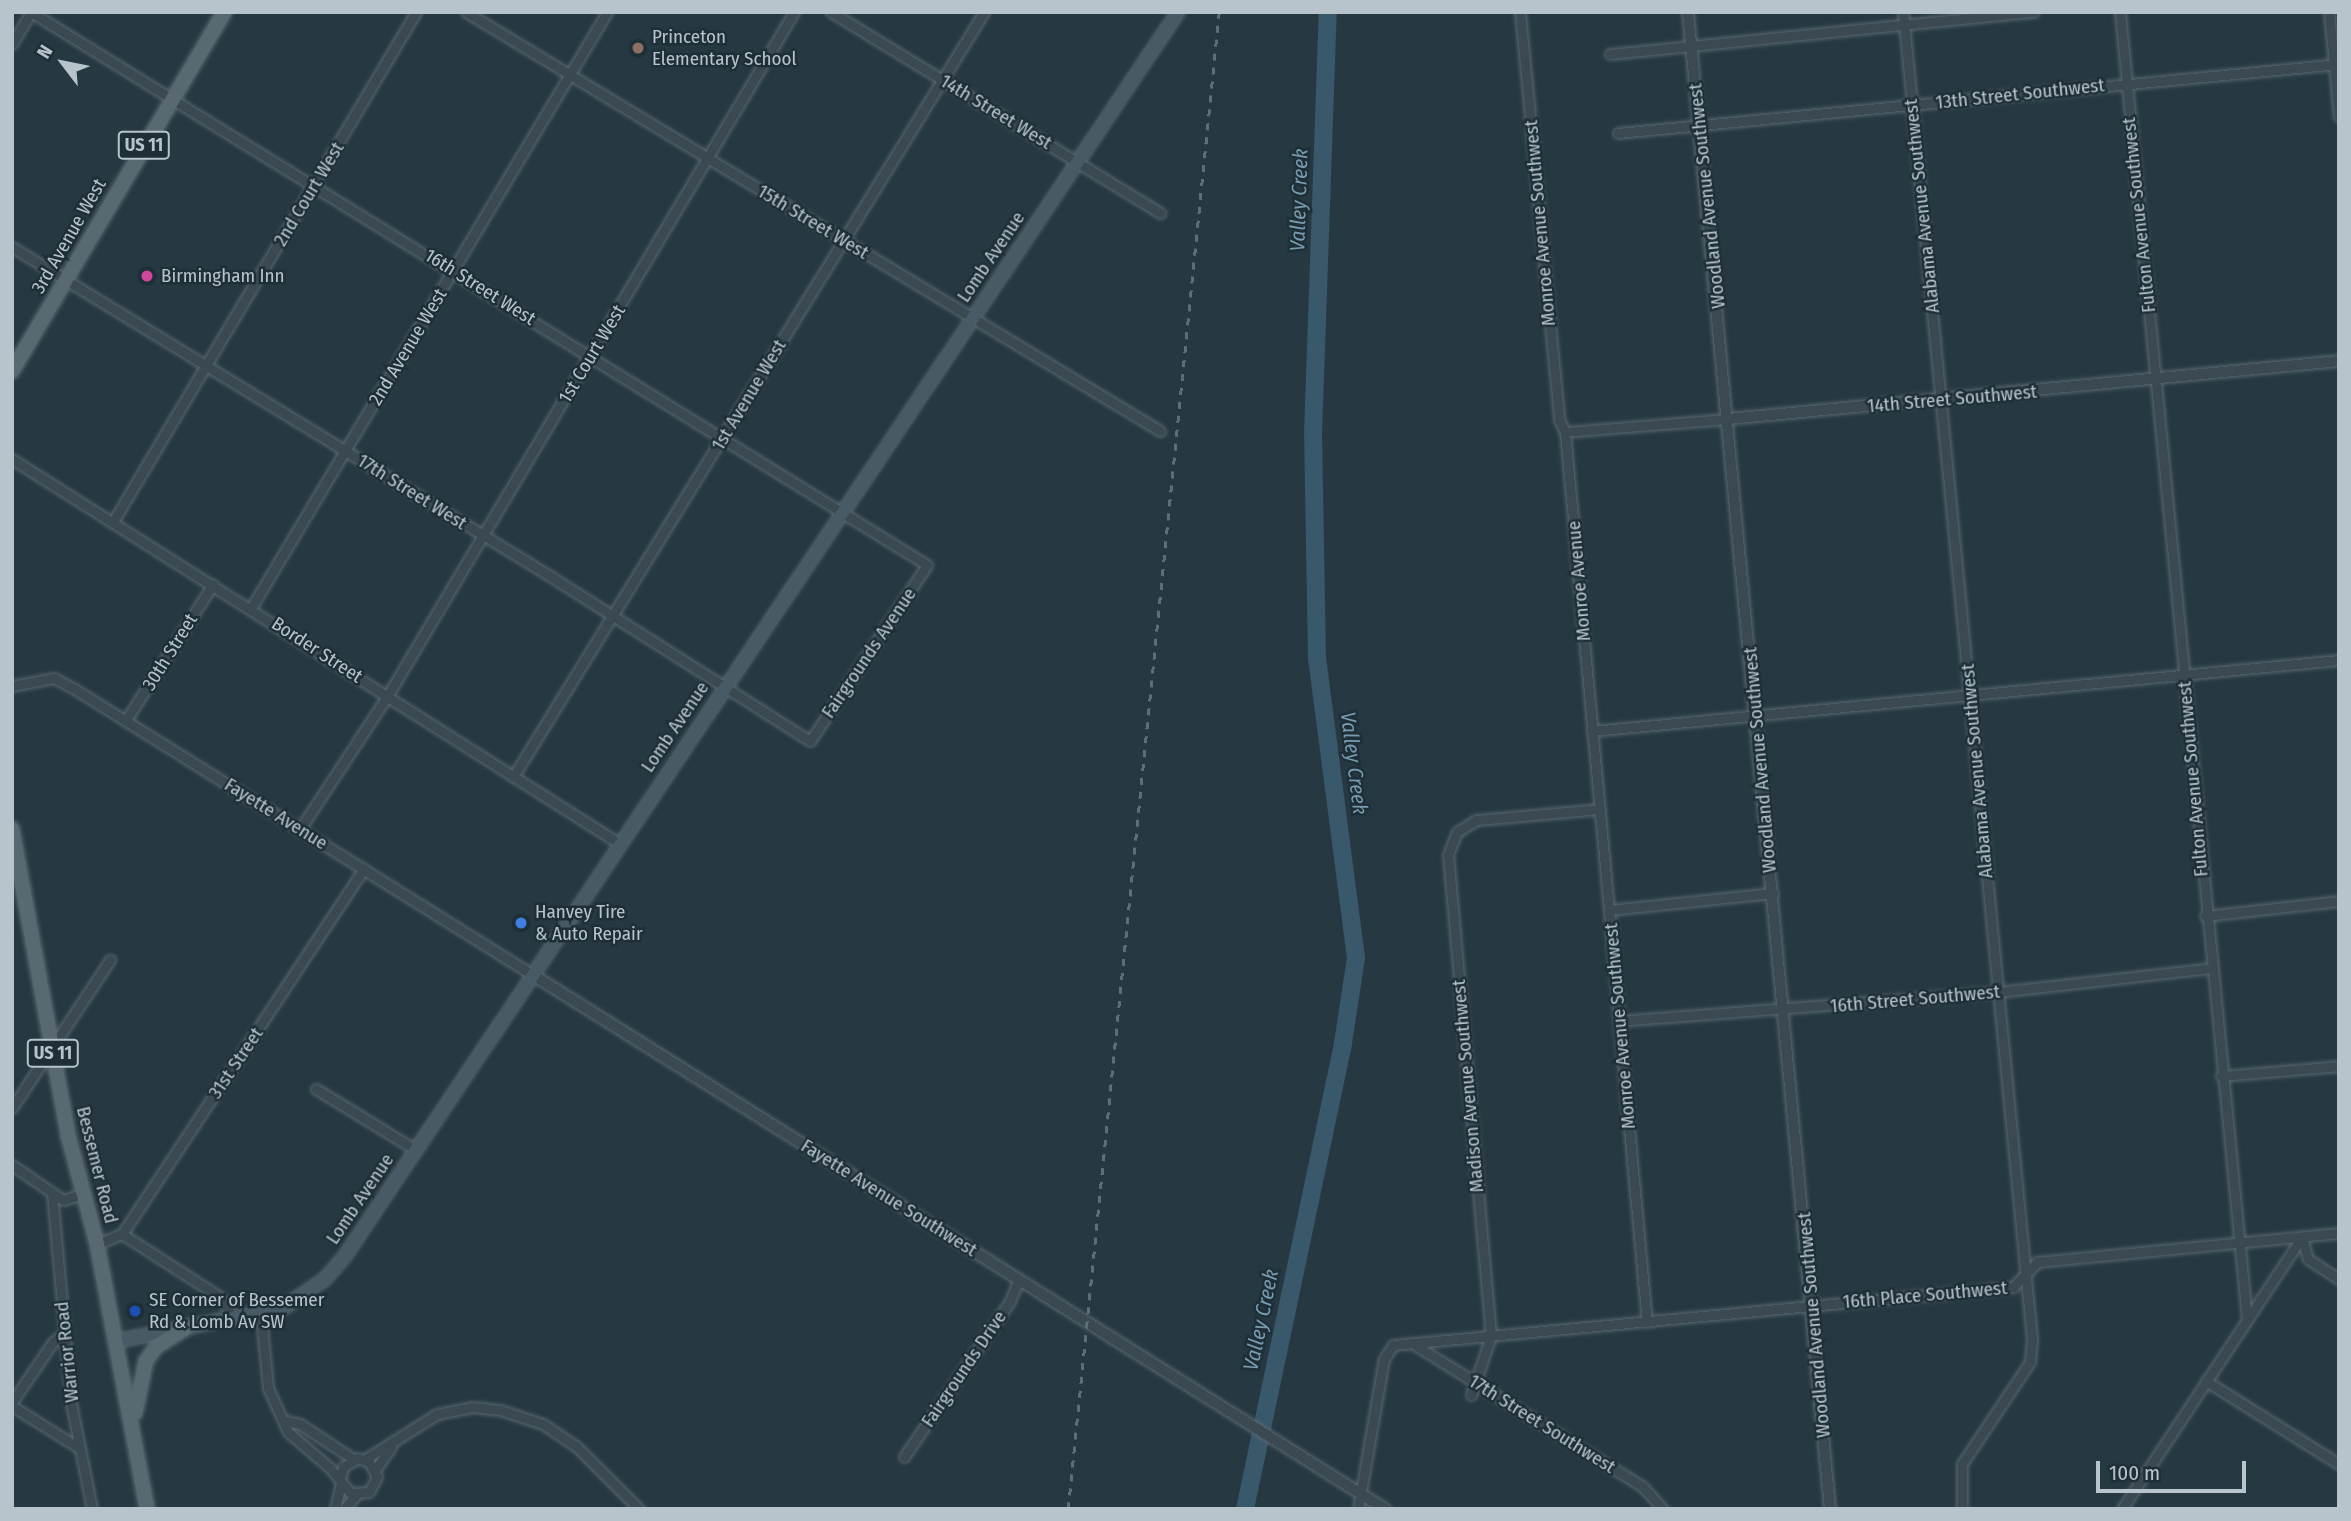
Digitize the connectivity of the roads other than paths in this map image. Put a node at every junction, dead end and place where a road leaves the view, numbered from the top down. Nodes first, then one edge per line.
1 (31, 12) edge
2 (225, 12) edge
3 (416, 12) edge
4 (466, 12) edge
5 (607, 12) edge
6 (794, 12) edge
7 (831, 12) edge
8 (984, 12) edge
9 (1178, 12) edge
10 (1520, 12) edge
11 (1688, 12) edge
12 (1903, 12) edge
13 (2034, 12) edge
14 (2120, 12) edge
15 (2329, 12) edge
16 (1904, 25) junction
17 (12, 44) edge
18 (1691, 47) junction
19 (1610, 54) dead end
20 (2336, 64) edge
21 (569, 75) junction
22 (942, 80) junction
23 (2125, 83) junction
24 (171, 99) junction
25 (1912, 104) junction
26 (2339, 117) edge
27 (1700, 123) junction
28 (1618, 133) dead end
29 (707, 157) junction
30 (1078, 162) junction
31 (315, 185) junction
32 (1160, 213) dead end
33 (843, 240) junction
34 (12, 247) edge
35 (453, 270) junction
36 (66, 279) junction
37 (973, 319) junction
38 (592, 356) junction
39 (2339, 361) edge
40 (207, 366) junction
41 (12, 371) edge
42 (2155, 380) junction
43 (1942, 398) junction
44 (1728, 419) junction
45 (1160, 431) dead end
46 (1565, 432) junction
47 (723, 438) junction
48 (346, 450) junction
49 (12, 459) edge
50 (844, 511) junction
51 (114, 520) junction
52 (483, 536) junction
53 (927, 565) joint
54 (213, 584) junction
55 (251, 608) junction
56 (615, 616) junction
57 (2339, 660) edge
58 (2184, 676) junction
59 (12, 686) edge
60 (726, 687) junction
61 (388, 695) junction
62 (1969, 696) junction
63 (1756, 716) junction
64 (126, 720) junction
65 (1592, 731) junction
66 (810, 741) joint
67 (513, 777) junction
68 (1599, 809) junction
69 (12, 829) edge
70 (300, 829) junction
71 (620, 844) junction
72 (364, 869) junction
73 (16, 875) edge
74 (1773, 893) junction
75 (2339, 901) edge
76 (1609, 910) junction
77 (2205, 916) junction
78 (110, 960) dead end
79 (2211, 968) junction
80 (533, 975) junction
81 (1998, 992) junction
82 (1783, 1008) junction
83 (1619, 1021) junction
84 (52, 1046) junction
85 (2339, 1066) edge
86 (2221, 1076) junction
87 (316, 1089) dead end
88 (12, 1108) edge
89 (416, 1150) junction
90 (12, 1165) edge
91 (52, 1193) junction
92 (83, 1194) junction
93 (2339, 1233) edge
94 (122, 1234) junction
95 (2302, 1237) junction
96 (2236, 1243) junction
97 (97, 1244) junction
98 (2026, 1276) junction
99 (1018, 1279) junction
100 (2339, 1279) edge
101 (1812, 1305) junction
102 (261, 1316) junction
103 (233, 1318) junction
104 (2247, 1320) junction
105 (1647, 1322) junction
106 (187, 1327) junction
107 (64, 1333) junction
108 (1491, 1336) junction
109 (117, 1341) junction
110 (1415, 1345) junction
111 (2206, 1381) junction
112 (1477, 1383) junction
113 (1471, 1395) dead end
114 (12, 1404) edge
115 (285, 1420) junction
116 (133, 1432) junction
117 (402, 1436) junction
118 (79, 1448) junction
119 (904, 1457) dead end
120 (353, 1459) junction
121 (364, 1460) junction
122 (2339, 1464) edge
123 (375, 1470) junction
124 (341, 1482) junction
125 (1360, 1493) junction
126 (356, 1495) junction
127 (92, 1509) edge
128 (147, 1509) edge
129 (335, 1509) edge
130 (344, 1509) edge
131 (639, 1509) edge
132 (1358, 1509) edge
133 (1385, 1509) edge
134 (1663, 1509) edge
135 (1830, 1509) edge
136 (1962, 1509) edge
137 (2122, 1509) edge

1 - 17 street
1 - 24 street, 16th Street West
2 - 24 main road, 3rd Avenue West / US 11
3 - 31 street, 2nd Court West
4 - 21 street, 15th Street West
5 - 21 street, 2nd Avenue West
6 - 29 street, 1st Court West
7 - 22 street, 14th Street West
8 - 22 street, 1st Avenue West
9 - 30 main road, Lomb Avenue
10 - 46 street, Monroe Avenue Southwest
11 - 18 street, Woodland Avenue Southwest
12 - 16 street, Alabama Avenue Southwest
13 - 16 street
14 - 23 street, Fulton Avenue Southwest
15 - 20 street
16 - 18 street
16 - 25 street, Alabama Avenue Southwest
18 - 19 street
18 - 27 street, Woodland Avenue Southwest
20 - 23 street, 13th Street Southwest
20 - 26 street
21 - 29 street, 15th Street West
21 - 35 street, 2nd Avenue West
22 - 30 street, 14th Street West
22 - 33 street, 1st Avenue West
23 - 25 street, 13th Street Southwest
23 - 42 street, Fulton Avenue Southwest
24 - 31 street, 16th Street West
24 - 36 main road, 3rd Avenue West / US 11
25 - 27 street, 13th Street Southwest
25 - 43 street, Alabama Avenue Southwest
27 - 28 street, 13th Street Southwest
27 - 44 street, Woodland Avenue Southwest
29 - 33 street, 15th Street West
29 - 38 street, 1st Court West
30 - 32 street, 14th Street West
30 - 37 main road, Lomb Avenue
31 - 35 street, 16th Street West
31 - 40 street, 2nd Court West
33 - 37 street, 15th Street West
33 - 47 street, 1st Avenue West
34 - 36 street, 17th Street West
35 - 38 street, 16th Street West
35 - 48 street, 2nd Avenue West
36 - 40 street, 17th Street West
36 - 41 main road, 3rd Avenue West / US 11
37 - 45 street, 15th Street West
37 - 50 main road, Lomb Avenue
38 - 47 street, 16th Street West
38 - 52 street, 1st Court West
39 - 42 street, 14th Street Southwest
40 - 48 street, 17th Street West
40 - 51 street, 2nd Court West
42 - 43 street, 14th Street Southwest
42 - 58 street, Fulton Avenue Southwest
43 - 44 street, 14th Street Southwest
43 - 62 street, Alabama Avenue Southwest
44 - 46 street, 14th Street Southwest
44 - 63 street, Woodland Avenue Southwest
46 - 65 street, Monroe Avenue
47 - 50 street, 16th Street West
47 - 56 street, 1st Avenue West
48 - 52 street, 17th Street West
48 - 55 street, 2nd Avenue West
49 - 51 street, Border Street
50 - 53 street, 16th Street West
50 - 60 main road, Lomb Avenue
51 - 54 street, Border Street
52 - 56 street, 17th Street West
52 - 61 street, 1st Court West
53 - 66 street, Fairgrounds Avenue
54 - 55 street, Border Street
54 - 64 street, 30th Street
55 - 61 street, Border Street
56 - 60 street, 17th Street West
56 - 67 street, 1st Avenue West
57 - 58 street
58 - 62 street
58 - 77 street, Fulton Avenue Southwest
59 - 64 street, Fayette Avenue
60 - 66 street, 17th Street West
60 - 71 main road, Lomb Avenue
61 - 67 street, Border Street
61 - 70 street
62 - 63 street
62 - 81 street, Alabama Avenue Southwest
63 - 65 street
63 - 74 street, Woodland Avenue Southwest
64 - 70 street, Fayette Avenue
65 - 68 street, Monroe Avenue Southwest
67 - 71 street, Border Street
68 - 76 street, Monroe Avenue Southwest
68 - 108 street, Madison Avenue Southwest
69 - 73 main road, Bessemer Road / US 11
70 - 72 street, Fayette Avenue
71 - 80 main road, Lomb Avenue
72 - 80 street, Fayette Avenue
72 - 94 street, 31st Street
73 - 84 main road, Bessemer Road / US 11
74 - 76 street
74 - 82 street, Woodland Avenue Southwest
75 - 77 street
76 - 83 street, Monroe Avenue Southwest
77 - 79 street, Fulton Avenue Southwest
78 - 84 street
79 - 81 street, 16th Street Southwest
79 - 86 street, Fulton Avenue Southwest
80 - 89 main road, Lomb Avenue
80 - 99 street, Fayette Avenue Southwest
81 - 82 street, 16th Street Southwest
81 - 98 street, Alabama Avenue Southwest
82 - 83 street, 16th Street Southwest
82 - 101 street, Woodland Avenue Southwest
83 - 105 street, Monroe Avenue Southwest
84 - 88 street
84 - 92 main road, Bessemer Road / US 11
85 - 86 street
86 - 96 street, Fulton Avenue Southwest
87 - 89 street
89 - 102 main road, Lomb Avenue
90 - 91 street
91 - 92 street
91 - 107 street, Warrior Road
92 - 97 main road, Bessemer Road / US 11
93 - 95 street, 16th Place Southwest
94 - 97 street
94 - 103 street
95 - 96 street, 16th Place Southwest
95 - 100 street
95 - 104 street
96 - 98 street, 16th Place Southwest
96 - 104 street, Fulton Avenue Southwest
97 - 109 main road, Bessemer Road / US 11
98 - 101 street, 16th Place Southwest
98 - 136 street, Alabama Avenue Southwest
99 - 119 street, Fairgrounds Drive
99 - 125 street, Fayette Avenue Southwest
101 - 105 street, 16th Place Southwest
101 - 135 street, Woodland Avenue Southwest
102 - 103 main road, Lomb Avenue
102 - 115 street
103 - 106 main road, Lomb Avenue
104 - 111 street
105 - 108 street, 16th Place Southwest
106 - 109 main road, Lomb Avenue
106 - 116 main road
107 - 114 street
107 - 118 street, Warrior Road
108 - 110 street, 16th Place Southwest
108 - 112 street
109 - 116 main road, Bessemer Road / US 11
110 - 112 street, 17th Street Southwest
110 - 125 street
111 - 122 street
111 - 137 street
112 - 113 street
112 - 134 street, 17th Street Southwest
114 - 118 street
115 - 120 street
115 - 124 street
116 - 128 main road, Bessemer Road / US 11
117 - 121 street
117 - 123 street
117 - 131 street
118 - 127 street, Warrior Road
120 - 121 street
120 - 124 street
121 - 123 street
123 - 126 street
124 - 126 street
124 - 129 street
125 - 132 street
125 - 133 street, Fayette Avenue Southwest
126 - 130 street

